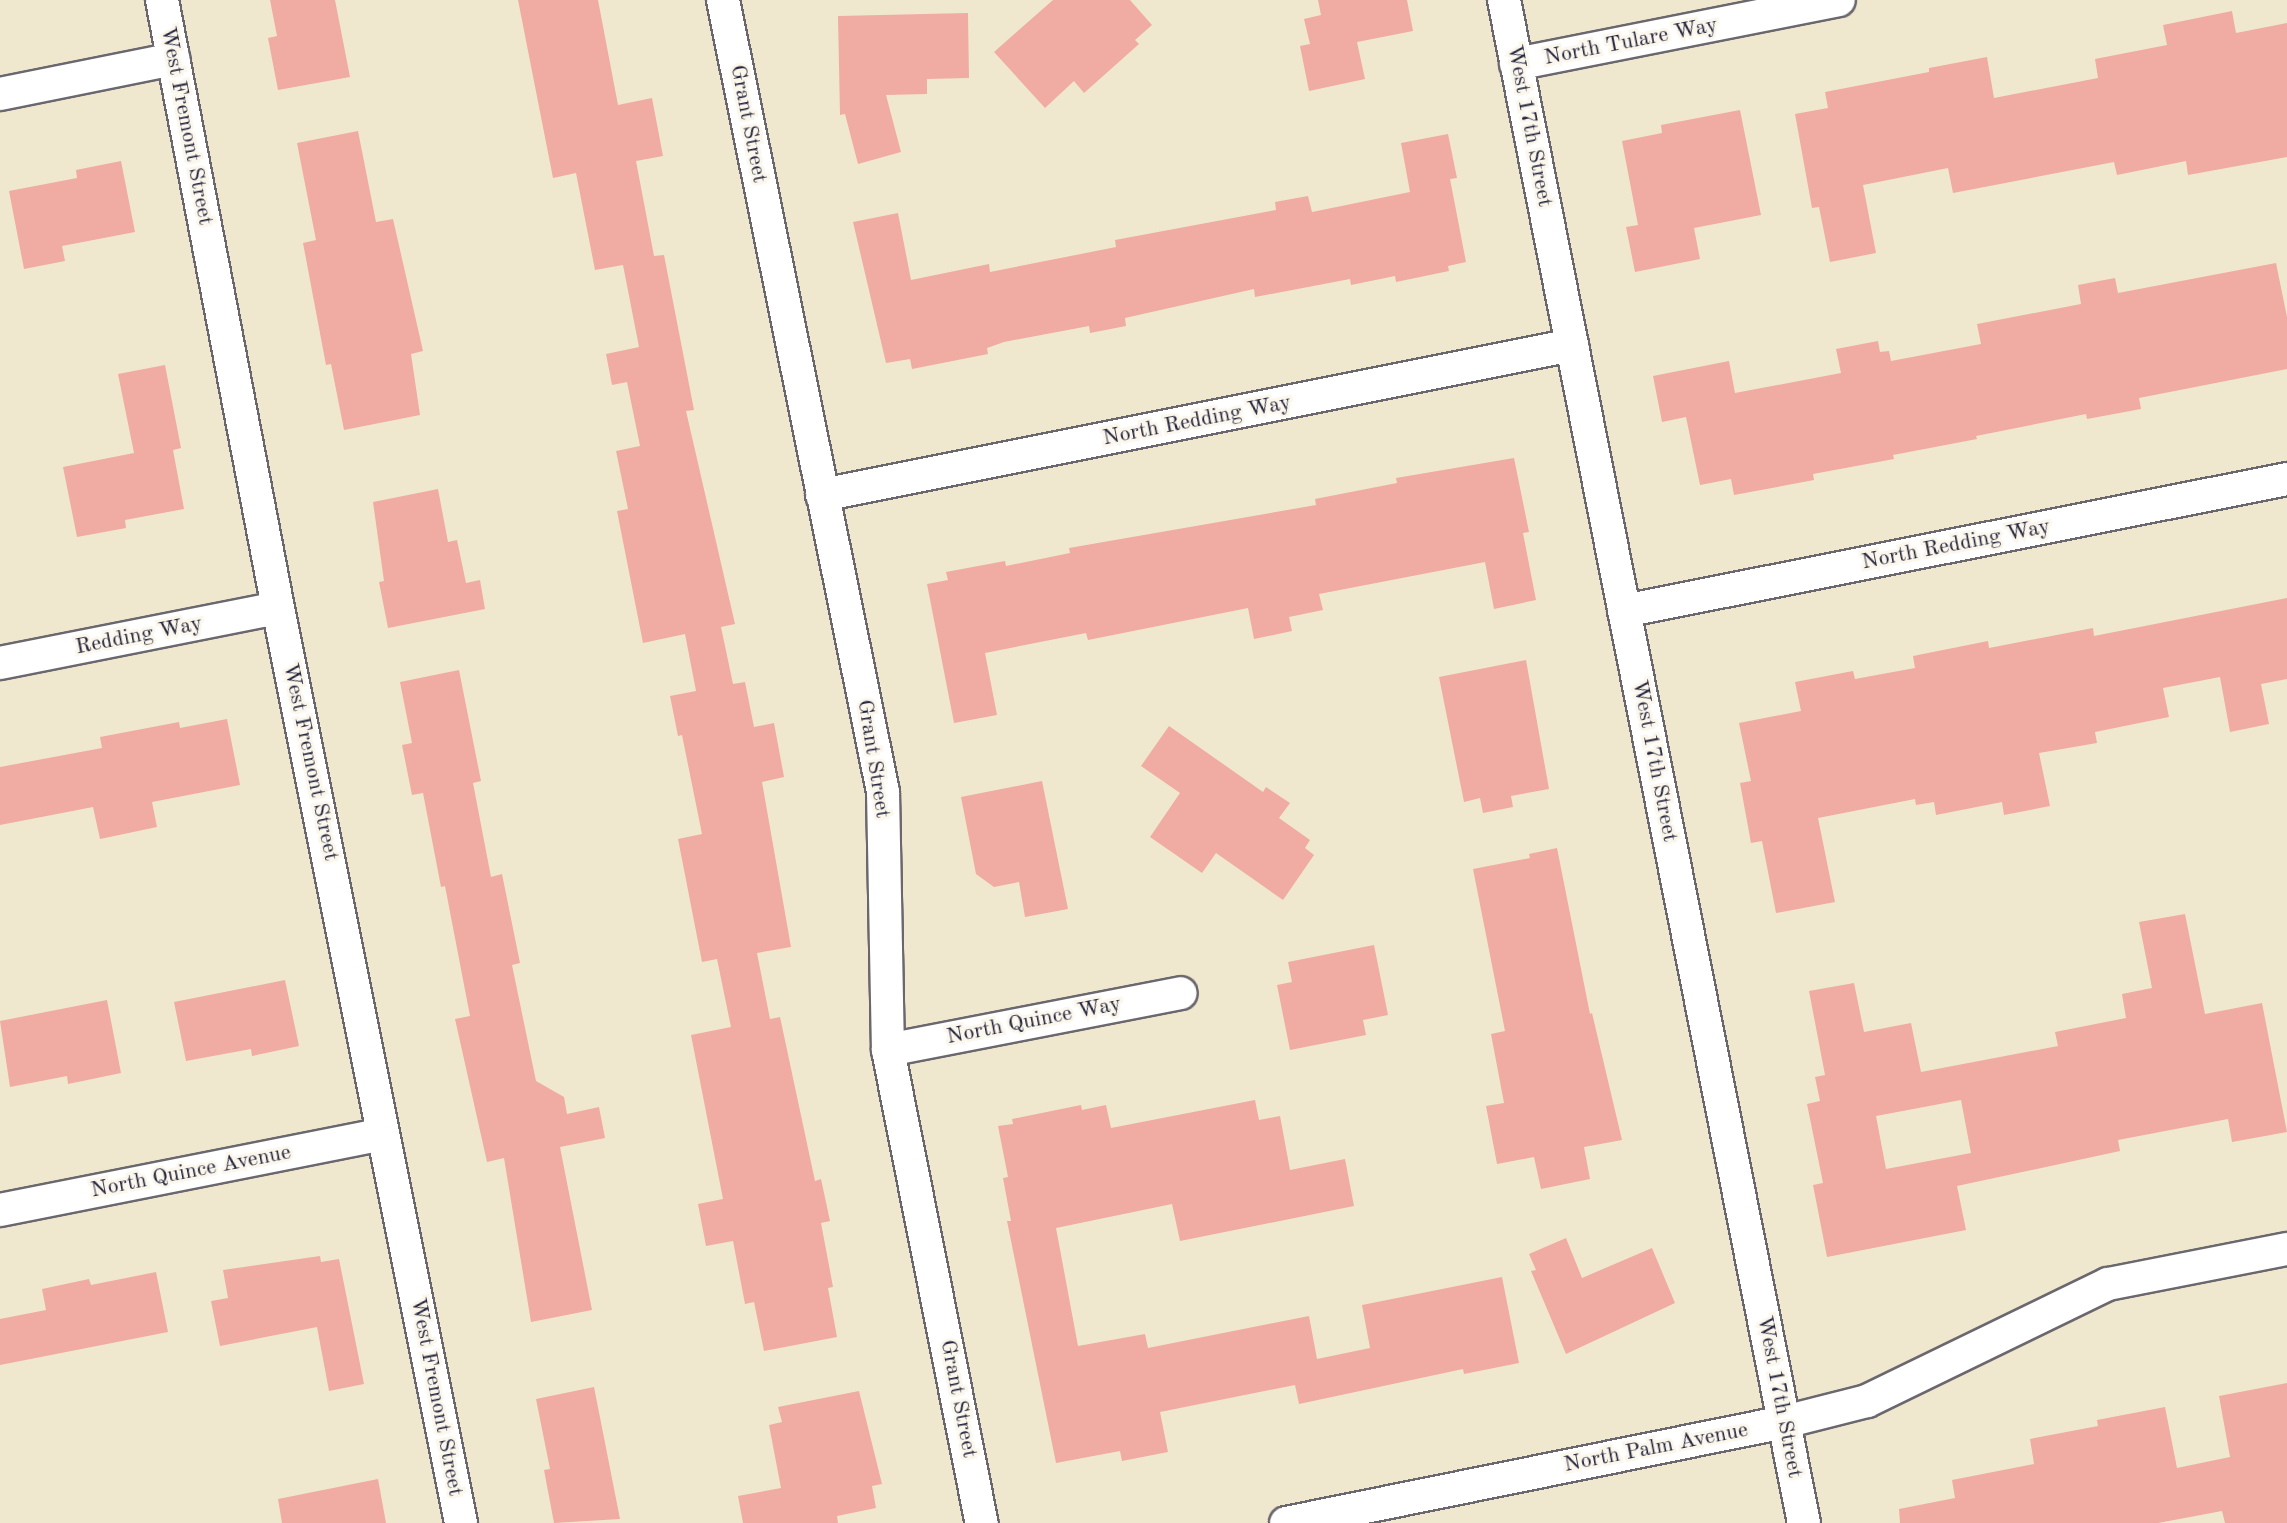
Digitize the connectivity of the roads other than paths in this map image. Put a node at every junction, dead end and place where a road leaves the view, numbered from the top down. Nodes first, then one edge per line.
1 (162, 0) edge
2 (723, 0) edge
3 (1504, 0) edge
4 (1839, 0) edge
5 (174, 59) junction
6 (1516, 64) junction
7 (0, 94) edge
8 (1572, 345) junction
9 (2287, 479) edge
10 (822, 495) junction
11 (278, 608) junction
12 (1624, 611) junction
13 (0, 663) edge
14 (1181, 993) dead end
15 (888, 1050) junction
16 (383, 1134) junction
17 (0, 1210) edge
18 (2287, 1249) edge
19 (1784, 1422) junction
20 (461, 1523) edge
21 (982, 1523) edge
22 (1286, 1523) edge
23 (1804, 1523) edge

1 - 5 street, West Fremont Street
2 - 10 street, Grant Street
3 - 6 street, West 17th Street
4 - 6 street, North Tulare Way
5 - 7 street
5 - 11 street, West Fremont Street
6 - 8 street, West 17th Street
8 - 10 street, North Redding Way
8 - 12 street, West 17th Street
9 - 12 street, North Redding Way
10 - 15 street, Grant Street
11 - 13 street, Redding Way
11 - 16 street, West Fremont Street
12 - 19 street, West 17th Street
14 - 15 street, North Quince Way
15 - 21 street, Grant Street
16 - 17 street, North Quince Avenue
16 - 20 street, West Fremont Street
18 - 19 street, North Palm Avenue
19 - 22 street, North Palm Avenue
19 - 23 street, West 17th Street

